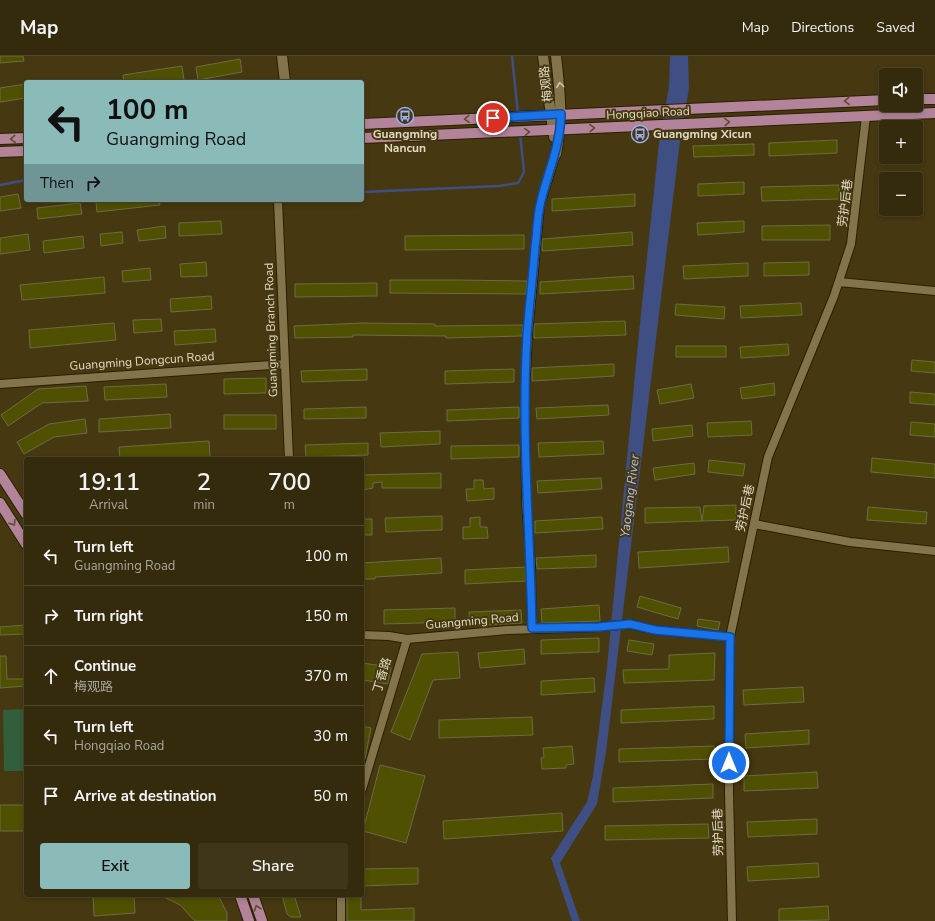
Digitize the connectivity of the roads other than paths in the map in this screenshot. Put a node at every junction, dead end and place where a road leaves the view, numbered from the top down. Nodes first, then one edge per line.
1 (282, 56) edge
2 (543, 56) edge
3 (556, 56) edge
4 (285, 80) edge
5 (935, 98) edge
6 (923, 99) edge
7 (879, 100) edge
8 (935, 113) edge
9 (561, 114) junction
10 (551, 115) junction
11 (866, 116) junction
12 (364, 124) edge
13 (557, 130) junction
14 (24, 138) edge
15 (364, 138) edge
16 (0, 139) edge
17 (24, 151) edge
18 (0, 152) edge
19 (556, 154) joint
20 (278, 202) edge
21 (839, 282) junction
22 (935, 291) edge
23 (285, 364) junction
24 (0, 384) edge
25 (289, 457) edge
26 (0, 474) edge
27 (0, 503) edge
28 (24, 511) edge
29 (754, 524) junction
30 (24, 541) edge
31 (935, 551) edge
32 (532, 628) junction
33 (364, 635) edge
34 (730, 637) junction
35 (407, 639) junction
36 (364, 782) edge
37 (241, 897) edge
38 (254, 897) edge
39 (341, 897) edge
40 (249, 921) edge
41 (262, 921) edge
42 (341, 921) edge
43 (732, 921) edge

1 - 4 street
2 - 10 street, 梅观路
9 -> 3 street, 梅观路
5 - 6 main road
7 -> 9 main road, Hongqiao Road
8 - 11 main road, Hongqiao Road
9 - 10 main road, Hongqiao Road
9 - 13 street, 梅观路
10 -> 12 main road, Hongqiao Road
10 - 13 street, 梅观路
13 -> 11 main road, Hongqiao Road
11 - 21 street, 劳护后巷
15 -> 13 main road, Hongqiao Road
13 - 19 street, 梅观路
14 -> 16 main road
17 - 18 main road
19 - 32 street
20 - 23 street, Guangming Branch Road
21 - 22 street
21 - 29 street, 劳护后巷
23 - 24 street, Guangming Dongcun Road
23 - 25 street, Guangming Branch Road
26 - 28 main road
27 -> 30 main road
29 - 31 street
29 - 34 street, 劳护后巷
32 - 34 street, Guangming Road
32 - 35 street, Guangming Road
33 - 35 street
34 - 43 street, 劳护后巷
35 - 36 street, 丁香路
37 - 40 main road
41 -> 38 main road
39 - 42 street

